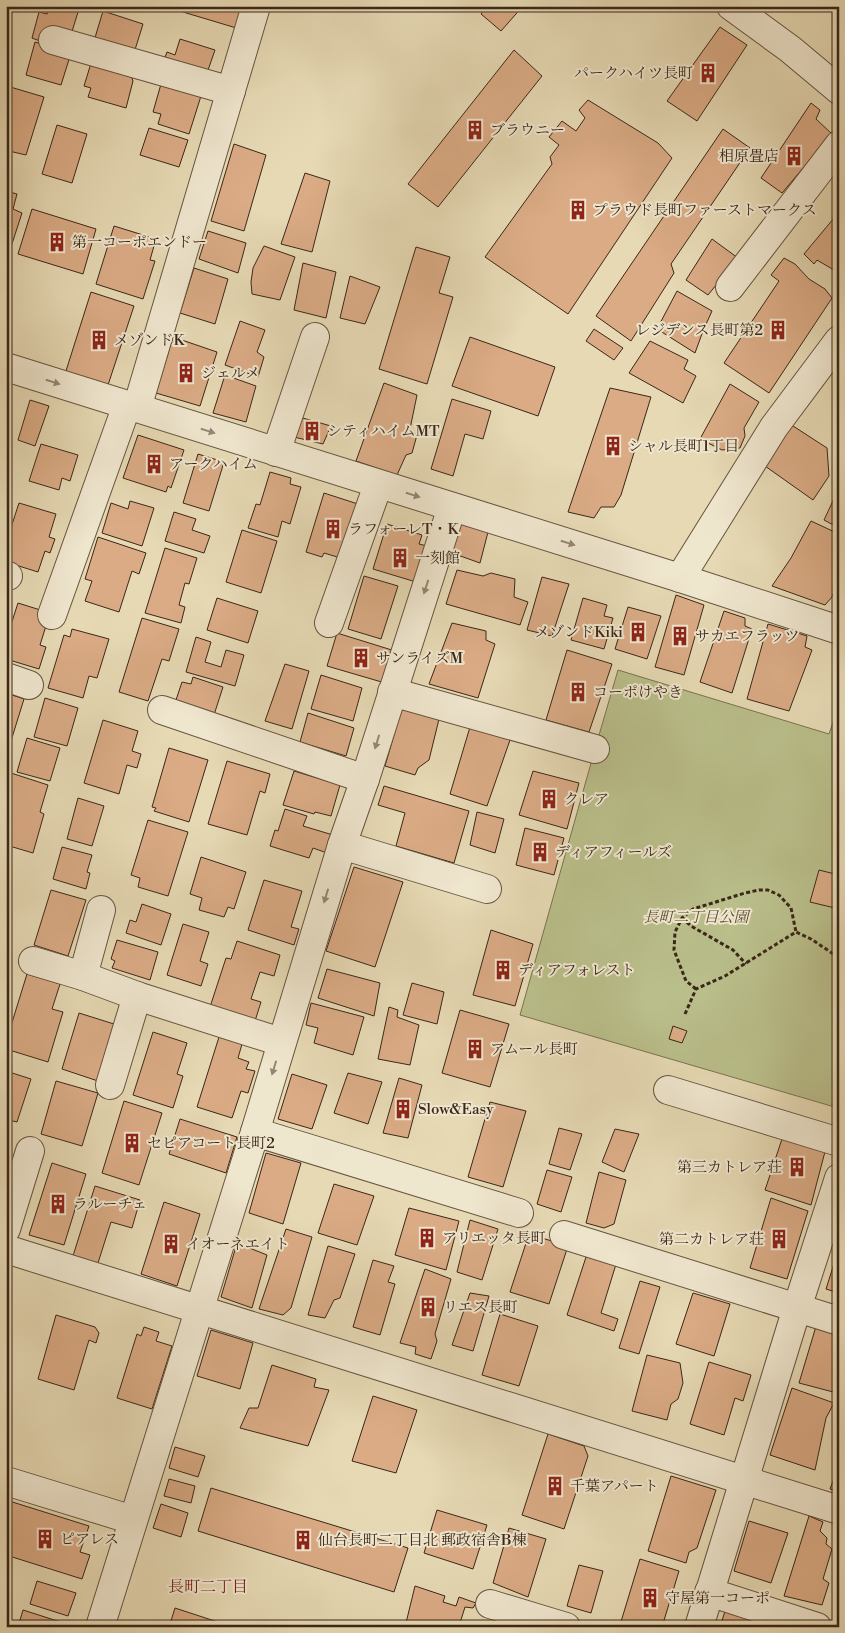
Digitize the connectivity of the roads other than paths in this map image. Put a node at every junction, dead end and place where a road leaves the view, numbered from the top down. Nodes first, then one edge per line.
1 (256, 6) edge
2 (731, 6) edge
3 (762, 15) edge
4 (54, 40) dead end
5 (839, 90) edge
6 (231, 91) junction
7 (839, 145) edge
8 (730, 287) dead end
9 (315, 337) dead end
10 (839, 340) edge
11 (6, 367) edge
12 (132, 407) junction
13 (276, 452) junction
14 (378, 484) junction
15 (452, 507) junction
16 (680, 578) junction
17 (52, 615) dead end
18 (329, 623) dead end
19 (839, 630) edge
20 (392, 692) junction
21 (162, 710) dead end
22 (594, 749) dead end
23 (365, 779) junction
24 (342, 845) junction
25 (488, 889) dead end
26 (101, 910) dead end
27 (33, 961) dead end
28 (83, 976) junction
29 (137, 996) junction
30 (281, 1042) junction
31 (110, 1085) dead end
32 (668, 1090) dead end
33 (254, 1132) junction
34 (839, 1142) edge
35 (30, 1151) dead end
36 (836, 1193) edge
37 (519, 1213) dead end
38 (6, 1229) edge
39 (564, 1235) dead end
40 (6, 1249) edge
41 (797, 1308) junction
42 (198, 1310) junction
43 (839, 1321) edge
44 (743, 1480) junction
45 (6, 1481) edge
46 (839, 1510) edge
47 (133, 1520) junction
48 (709, 1592) junction
49 (490, 1604) dead end
50 (100, 1627) edge
51 (566, 1627) edge
52 (699, 1627) edge
53 (817, 1627) edge

1 - 6 street
2 - 3 street
3 - 5 street
4 - 6 street
6 - 12 street
7 - 8 street
9 - 13 street
10 - 16 street
11 -> 12 street
12 -> 13 street
12 - 17 street
13 - 14 street
14 -> 15 street
14 - 18 street
15 -> 16 street
15 -> 20 street
16 - 19 street
20 - 22 street
20 -> 23 street
21 - 23 street
23 - 24 street
24 - 25 street
24 -> 30 street
26 - 28 street
27 - 28 street
28 - 29 street
29 - 30 street
29 - 31 street
30 -> 33 street
32 - 34 street
33 - 37 street
33 - 42 street
35 - 38 street
36 - 41 street
39 - 41 street
40 - 42 street
41 - 43 street
41 - 44 street
42 - 44 street
42 - 47 street
44 - 46 street
44 - 48 street
45 - 47 street
47 - 50 street
48 - 52 street
48 - 53 street
49 - 51 street

